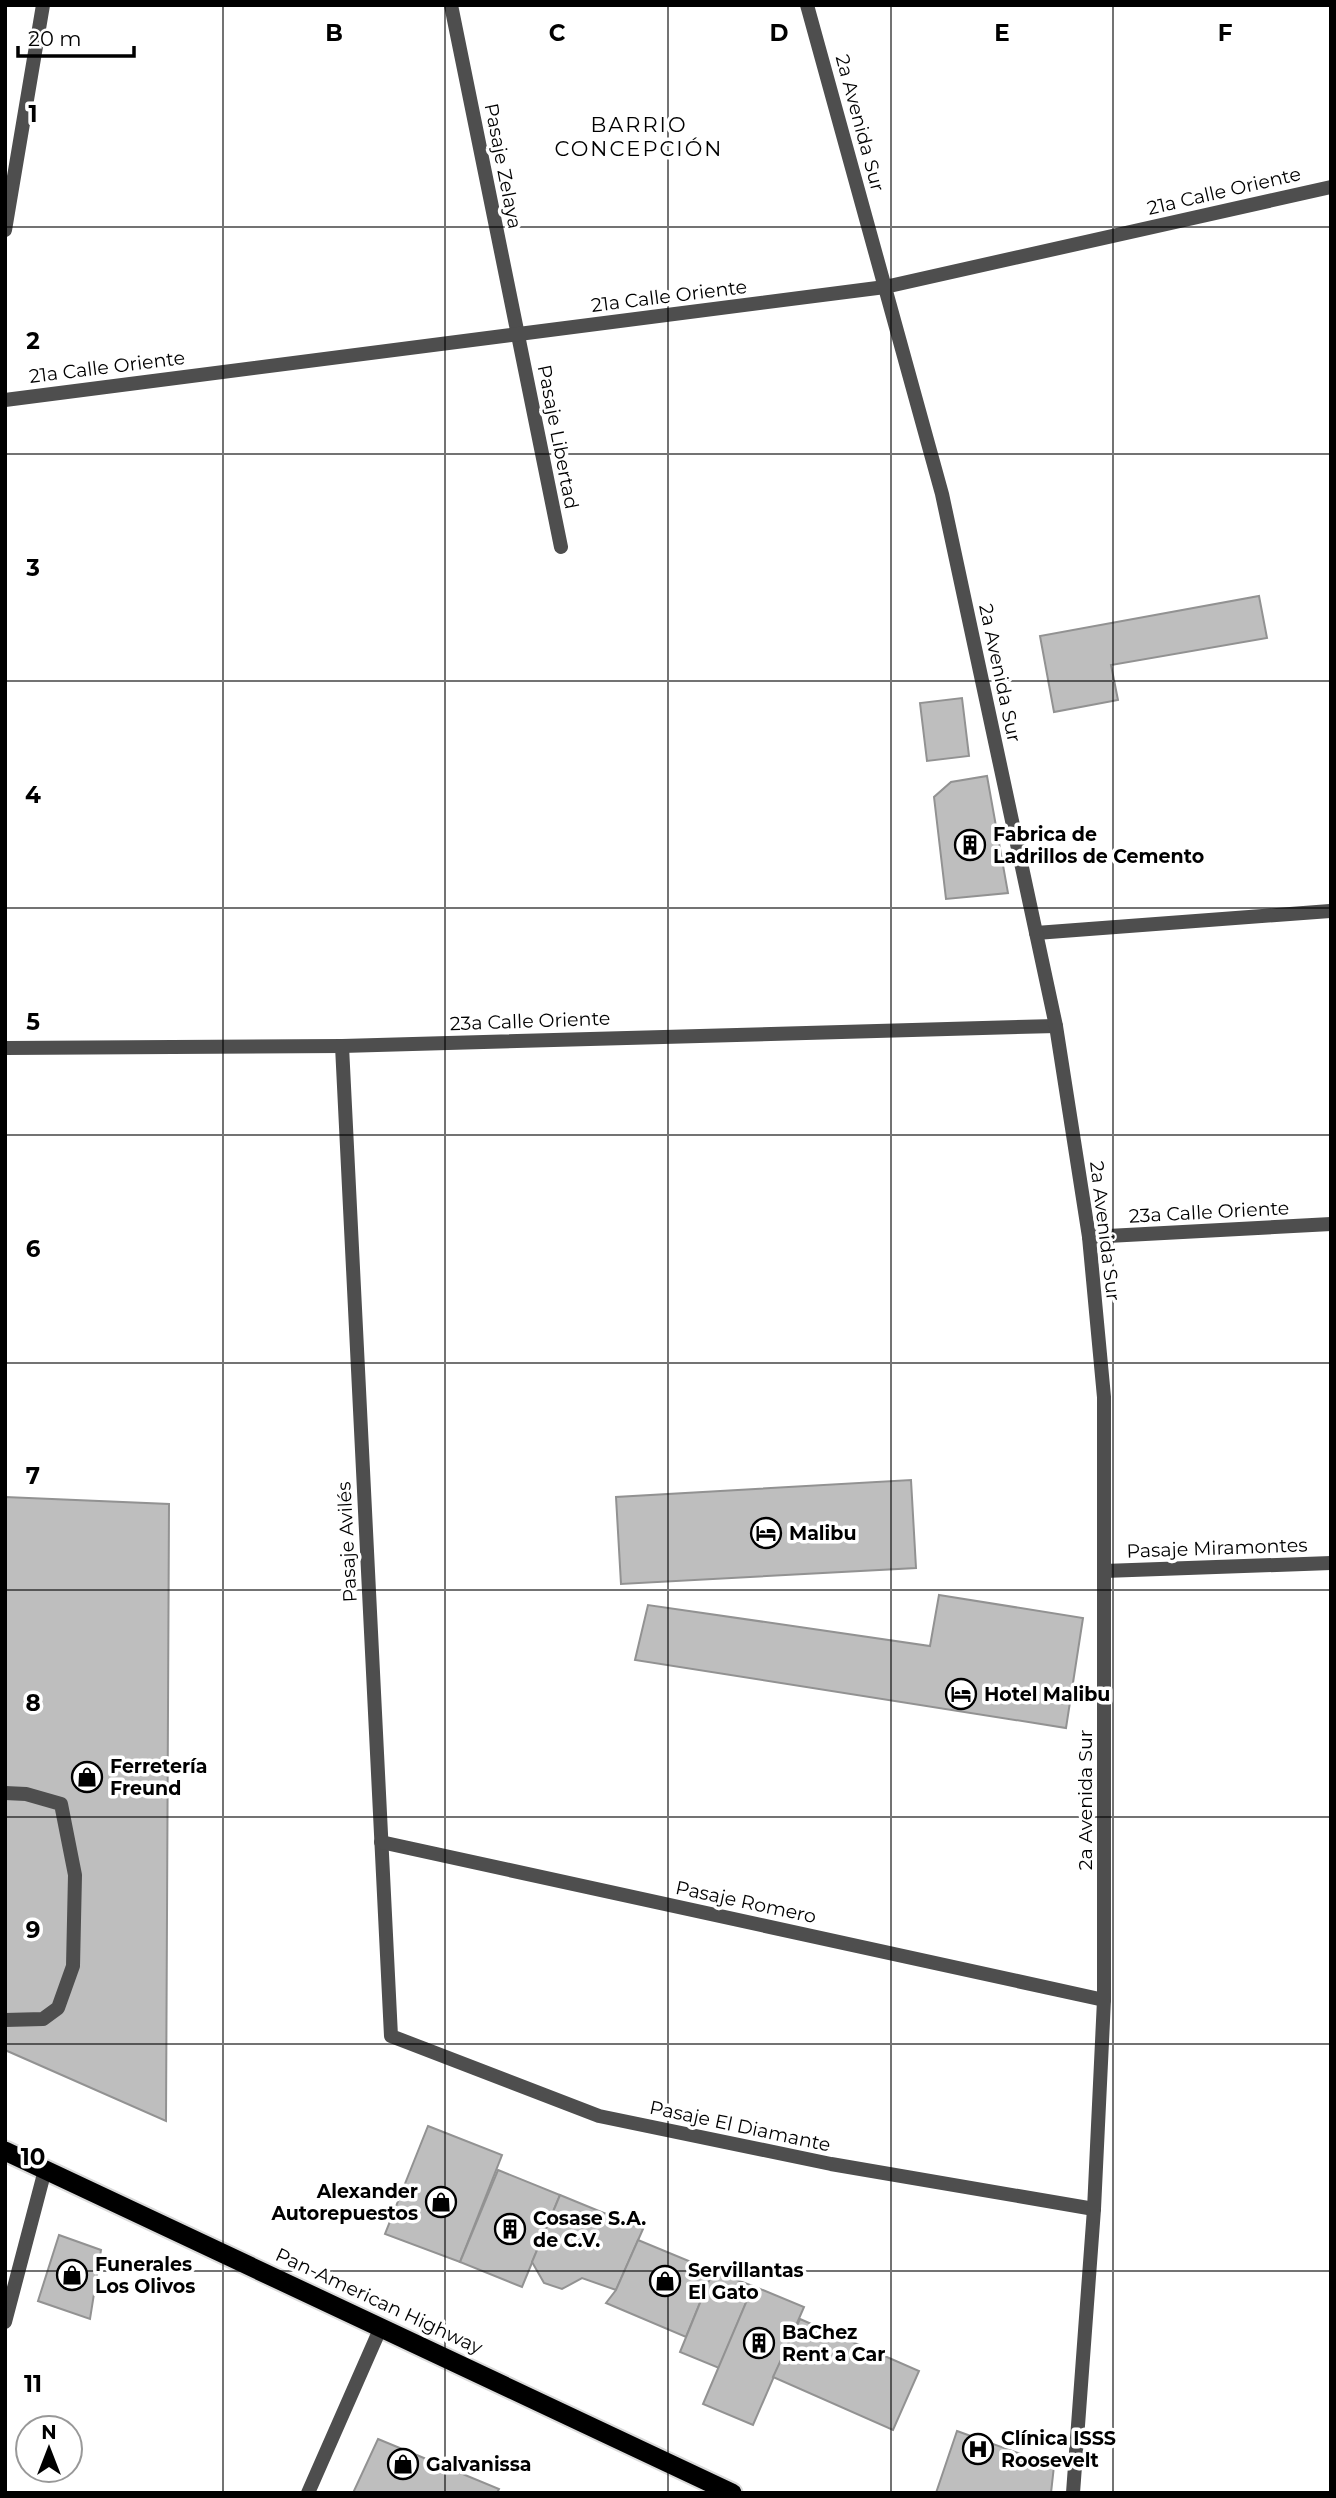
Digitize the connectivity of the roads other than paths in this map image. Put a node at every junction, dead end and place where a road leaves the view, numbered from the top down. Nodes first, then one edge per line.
1 (43, 5) edge
2 (451, 5) edge
3 (807, 5) edge
4 (1331, 187) edge
5 (5, 230) edge
6 (885, 287) junction
7 (517, 335) junction
8 (5, 400) edge
9 (561, 547) dead end
10 (1331, 911) edge
11 (1036, 933) junction
12 (1056, 1026) junction
13 (342, 1046) junction
14 (5, 1048) edge
15 (1331, 1224) edge
16 (1090, 1237) junction
17 (1331, 1563) edge
18 (1104, 1571) junction
19 (5, 1793) edge
20 (381, 1842) junction
21 (1104, 2000) junction
22 (5, 2020) edge
23 (391, 2036) joint
24 (5, 2151) edge
25 (45, 2170) junction
26 (1094, 2209) junction
27 (5, 2322) edge
28 (381, 2327) junction
29 (308, 2493) edge
30 (732, 2493) edge
31 (1073, 2493) edge

1 - 5 street
2 - 7 street, Pasaje Zelaya
3 - 6 street, 2a Avenida Sur
4 - 6 street, 21a Calle Oriente
6 - 7 street, 21a Calle Oriente
6 - 11 street, 2a Avenida Sur
7 - 8 street, 21a Calle Oriente
7 - 9 street, Pasaje Libertad
10 - 11 street
11 - 12 street, 2a Avenida Sur
12 - 13 street, 23a Calle Oriente
12 - 16 street, 2a Avenida Sur
13 - 14 street, 23a Calle Oriente
13 - 20 street, Pasaje Avilés
15 - 16 street, 23a Calle Oriente
16 - 18 street, 2a Avenida Sur
17 - 18 street, Pasaje Miramontes
18 - 21 street, 2a Avenida Sur
19 - 22 street
20 - 21 street, Pasaje Romero
20 - 23 street, Pasaje Avilés
21 - 26 street, 2a Avenida Sur
23 - 26 street, Pasaje El Diamante
24 - 25 highway, Pan-American Highway
25 - 27 street
25 - 28 highway, Pan-American Highway
26 - 31 street, 2a Avenida Sur
28 - 29 street
28 - 30 highway, Pan-American Highway

